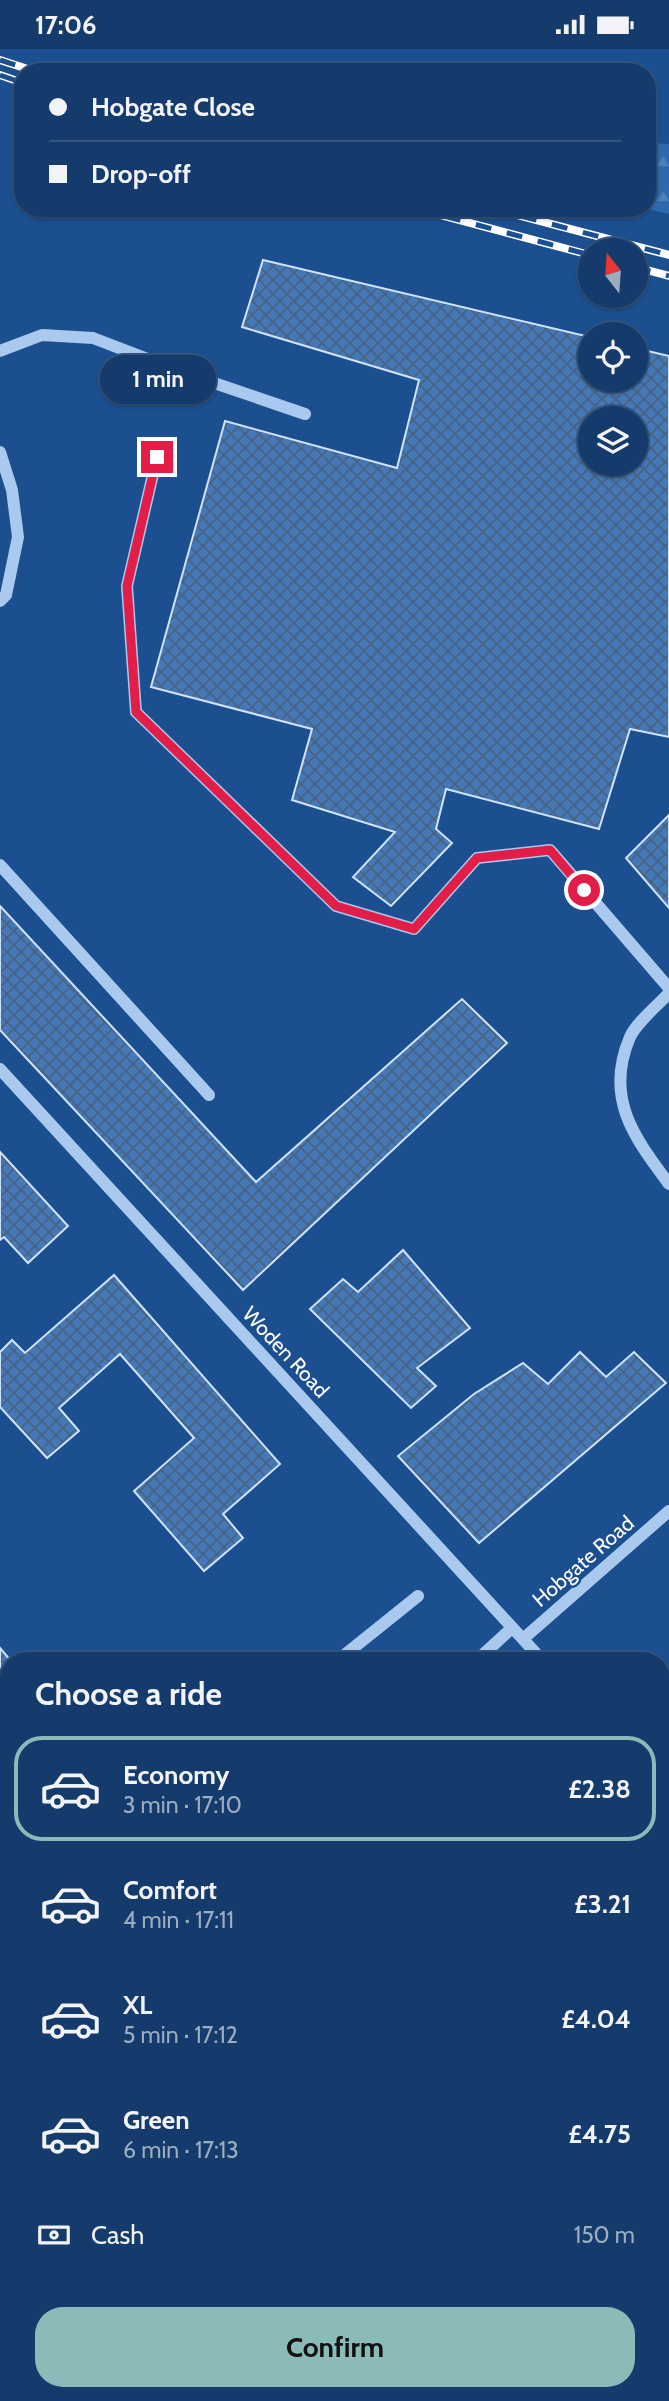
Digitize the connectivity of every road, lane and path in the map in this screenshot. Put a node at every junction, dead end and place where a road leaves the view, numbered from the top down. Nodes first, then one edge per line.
1 (0, 351) edge
2 (305, 414) dead end
3 (0, 452) edge
4 (157, 457) dead end
5 (0, 601) edge
6 (0, 865) edge
7 (669, 991) edge
8 (0, 1069) edge
9 (209, 1095) dead end
10 (669, 1184) edge
11 (669, 1511) edge
12 (418, 1596) dead end
13 (512, 1627) junction
14 (523, 1639) junction
15 (348, 1652) edge
16 (486, 1652) edge
17 (535, 1652) edge

1 - 2 street
3 - 5 street
4 - 7 street
6 - 9 street
7 - 10 street
8 - 13 street, Woden Road
11 - 14 street, Hobgate Road
12 - 15 street
13 - 14 street, Woden Road
13 - 16 street
14 - 17 street, Woden Road

